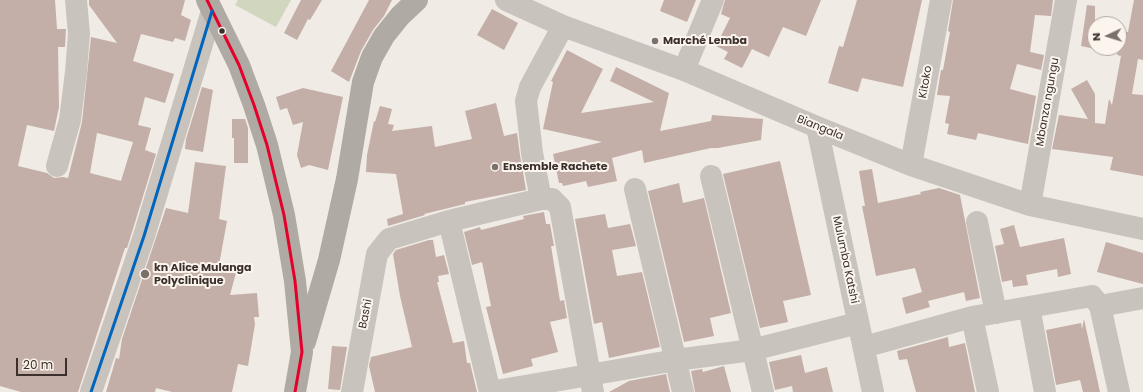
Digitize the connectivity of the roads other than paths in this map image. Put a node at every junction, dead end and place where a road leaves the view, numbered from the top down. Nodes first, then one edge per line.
1 (76, 0) edge
2 (418, 0) edge
3 (506, 0) edge
4 (713, 0) edge
5 (940, 0) edge
6 (1066, 0) edge
7 (210, 5) edge
8 (563, 26) junction
9 (684, 70) junction
10 (817, 127) junction
11 (911, 164) junction
12 (58, 166) dead end
13 (711, 176) dead end
14 (635, 190) dead end
15 (541, 199) junction
16 (1030, 205) junction
17 (449, 221) junction
18 (977, 222) dead end
19 (1143, 229) edge
20 (1143, 298) edge
21 (1100, 306) junction
22 (1029, 307) junction
23 (996, 313) junction
24 (972, 317) junction
25 (858, 322) junction
26 (864, 347) junction
27 (752, 350) junction
28 (302, 352) junction
29 (676, 360) junction
30 (592, 383) edge
31 (91, 392) edge
32 (295, 392) edge
33 (352, 392) edge
34 (490, 392) edge
35 (683, 392) edge
36 (763, 392) edge
37 (873, 392) edge
38 (988, 392) edge
39 (1045, 392) edge
40 (1119, 392) edge

1 - 12 street
2 - 28 highway
3 - 8 street, Biangala
4 - 9 street
5 - 11 street, Kitoko
6 - 16 street, Mbanza ngungu
7 - 28 highway
7 - 31 street
8 - 9 street, Biangala
8 - 15 street
9 - 10 street, Biangala
10 - 11 street, Biangala
10 - 25 street, Mulumba Katshi
11 - 16 street, Biangala
13 - 27 street
14 - 29 street
15 - 17 street
15 - 30 street
16 - 19 street, Biangala
17 - 33 street, Bashi
17 - 34 street
18 - 23 street
20 - 21 street
21 - 22 street
21 - 40 street
22 - 23 street
22 - 39 street
23 - 24 street
24 - 26 street
24 - 38 street
25 - 26 street, Mulumba Katshi
25 - 27 street
26 - 37 street, Mulumba Katshi
27 - 29 street
27 - 36 street
28 - 32 highway
29 - 30 street
29 - 35 street
30 - 34 street

